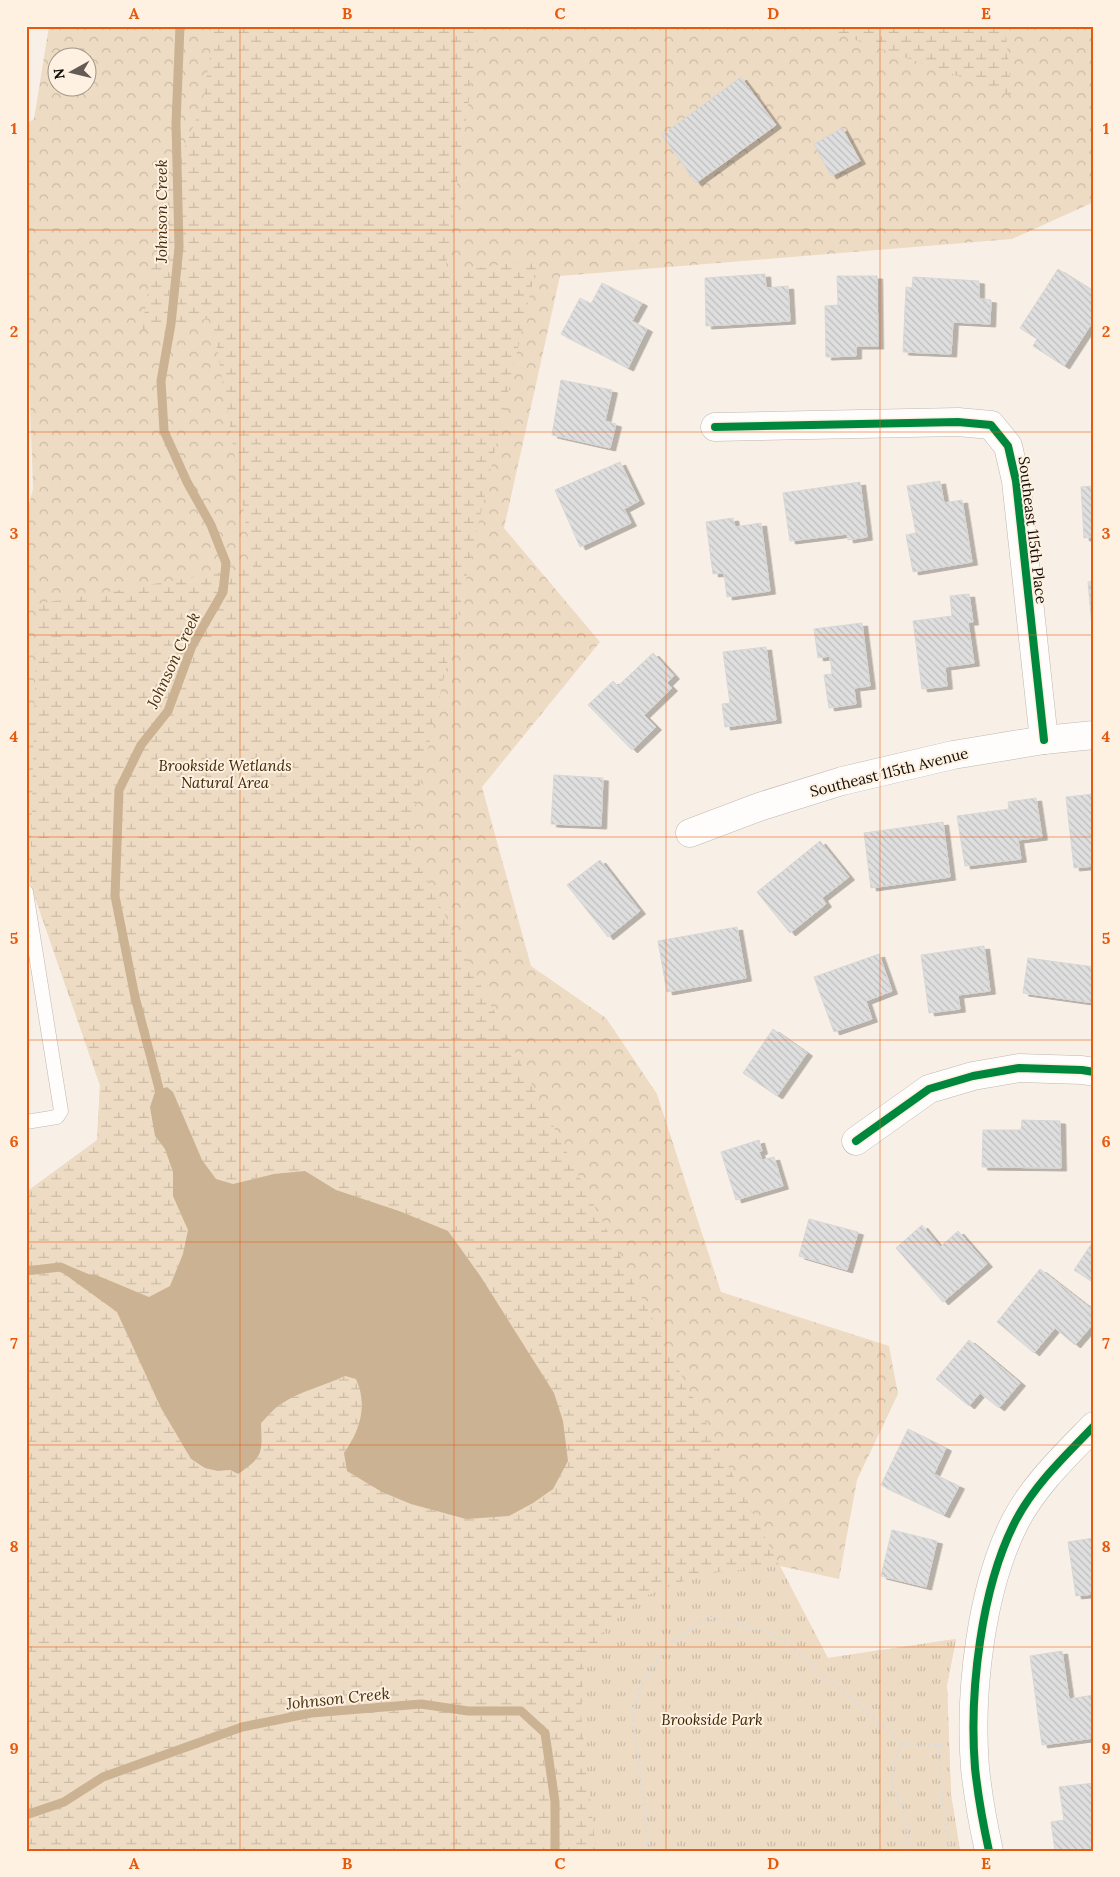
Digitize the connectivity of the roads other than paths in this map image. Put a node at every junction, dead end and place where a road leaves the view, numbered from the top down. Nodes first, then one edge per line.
1 (715, 427) dead end
2 (1094, 735) edge
3 (1044, 740) junction
4 (690, 833) dead end
5 (26, 892) edge
6 (1094, 1072) edge
7 (26, 1122) edge
8 (856, 1141) dead end
9 (1094, 1426) edge
10 (989, 1851) edge

1 - 3 street, Southeast 115th Place
2 - 3 street, Southeast 115th Avenue
3 - 4 street, Southeast 115th Avenue
5 - 7 lane
6 - 8 street
9 - 10 street

